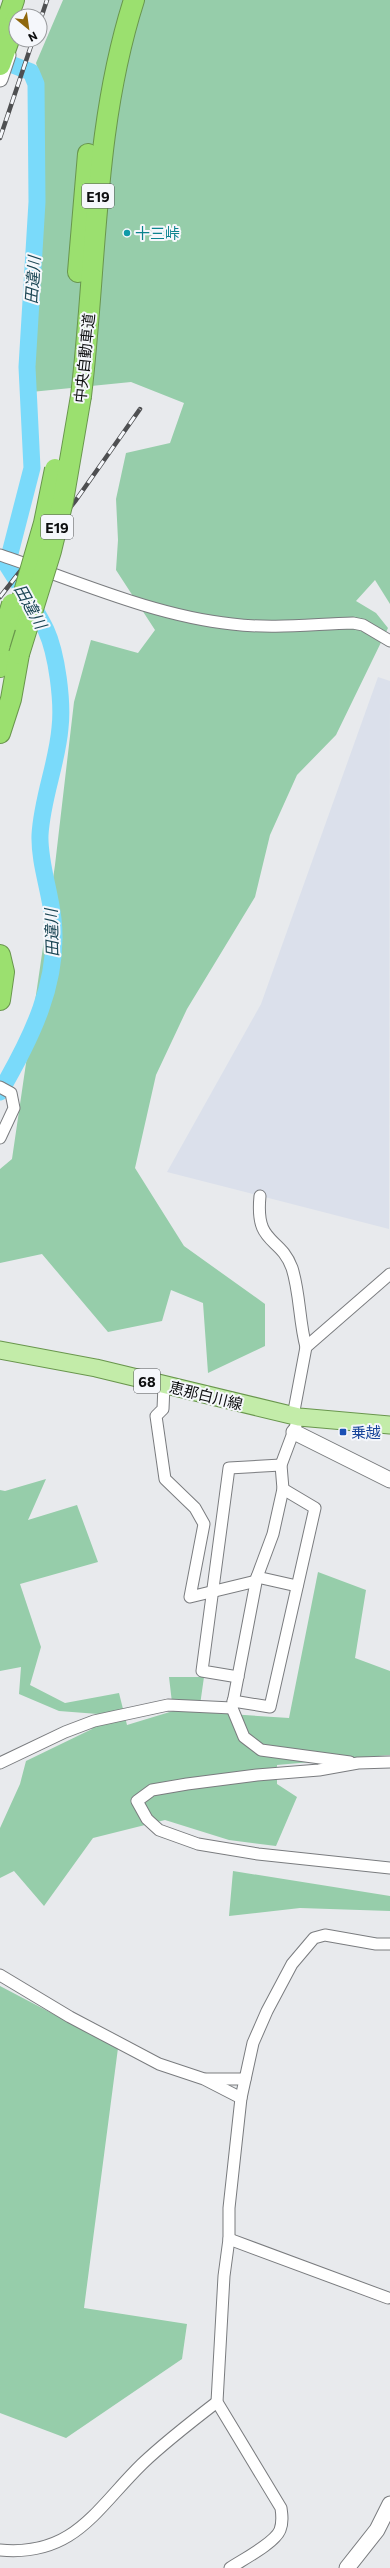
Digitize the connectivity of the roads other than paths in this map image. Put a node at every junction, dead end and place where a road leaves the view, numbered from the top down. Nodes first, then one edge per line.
1 (120, 0) edge
2 (134, 0) edge
3 (8, 45) edge
4 (8, 45) edge
5 (3, 60) edge
6 (74, 393) junction
7 (0, 555) edge
8 (390, 641) edge
9 (6, 653) edge
10 (0, 708) edge
11 (0, 733) edge
12 (0, 955) edge
13 (0, 1000) edge
14 (0, 1087) edge
15 (0, 1138) edge
16 (260, 1196) dead end
17 (390, 1274) edge
18 (306, 1347) junction
19 (0, 1350) edge
20 (164, 1385) junction
21 (295, 1422) junction
22 (390, 1425) edge
23 (280, 1465) junction
24 (390, 1480) edge
25 (283, 1489) junction
26 (257, 1579) junction
27 (297, 1586) junction
28 (212, 1593) junction
29 (238, 1677) junction
30 (232, 1704) junction
31 (390, 1762) edge
32 (0, 1763) edge
33 (358, 1763) junction
34 (390, 1868) edge
35 (390, 1944) edge
36 (0, 1975) edge
37 (245, 2078) junction
38 (204, 2079) junction
39 (241, 2098) junction
40 (229, 2239) junction
41 (388, 2298) dead end
42 (217, 2402) junction
43 (390, 2504) edge
44 (0, 2550) edge
45 (230, 2568) edge
46 (347, 2568) edge

1 - 6 highway, 中央自動車道 / E19
2 - 6 highway, 中央自動車道 / E19
3 - 5 highway
4 - 5 street
6 - 9 highway, 中央自動車道 / E19, bridge
6 - 9 highway, 中央自動車道 / E19, bridge
7 - 8 street
9 - 10 highway, 中央自動車道 / E19
9 - 11 highway
12 - 13 highway
14 - 15 street
16 - 18 street
17 - 18 street
18 - 21 street
19 - 20 main road, 恵那白川線 / 68
20 - 21 main road, 恵那白川線 / 68
20 - 28 street
21 - 22 main road, 恵那白川線 / 68
21 - 23 street
21 - 24 street
23 - 25 street
23 - 28 street
25 - 26 street
25 - 27 street
26 - 27 street
26 - 28 street
26 - 29 street
27 - 30 street
28 - 29 street
29 - 30 street
30 - 32 street
30 - 33 street
31 - 33 street
33 - 34 street
35 - 37 street
36 - 38 street
37 - 38 street
37 - 39 street
38 - 39 street
39 - 40 street
40 - 41 street
40 - 42 street
42 - 44 street
42 - 45 street
43 - 46 street

